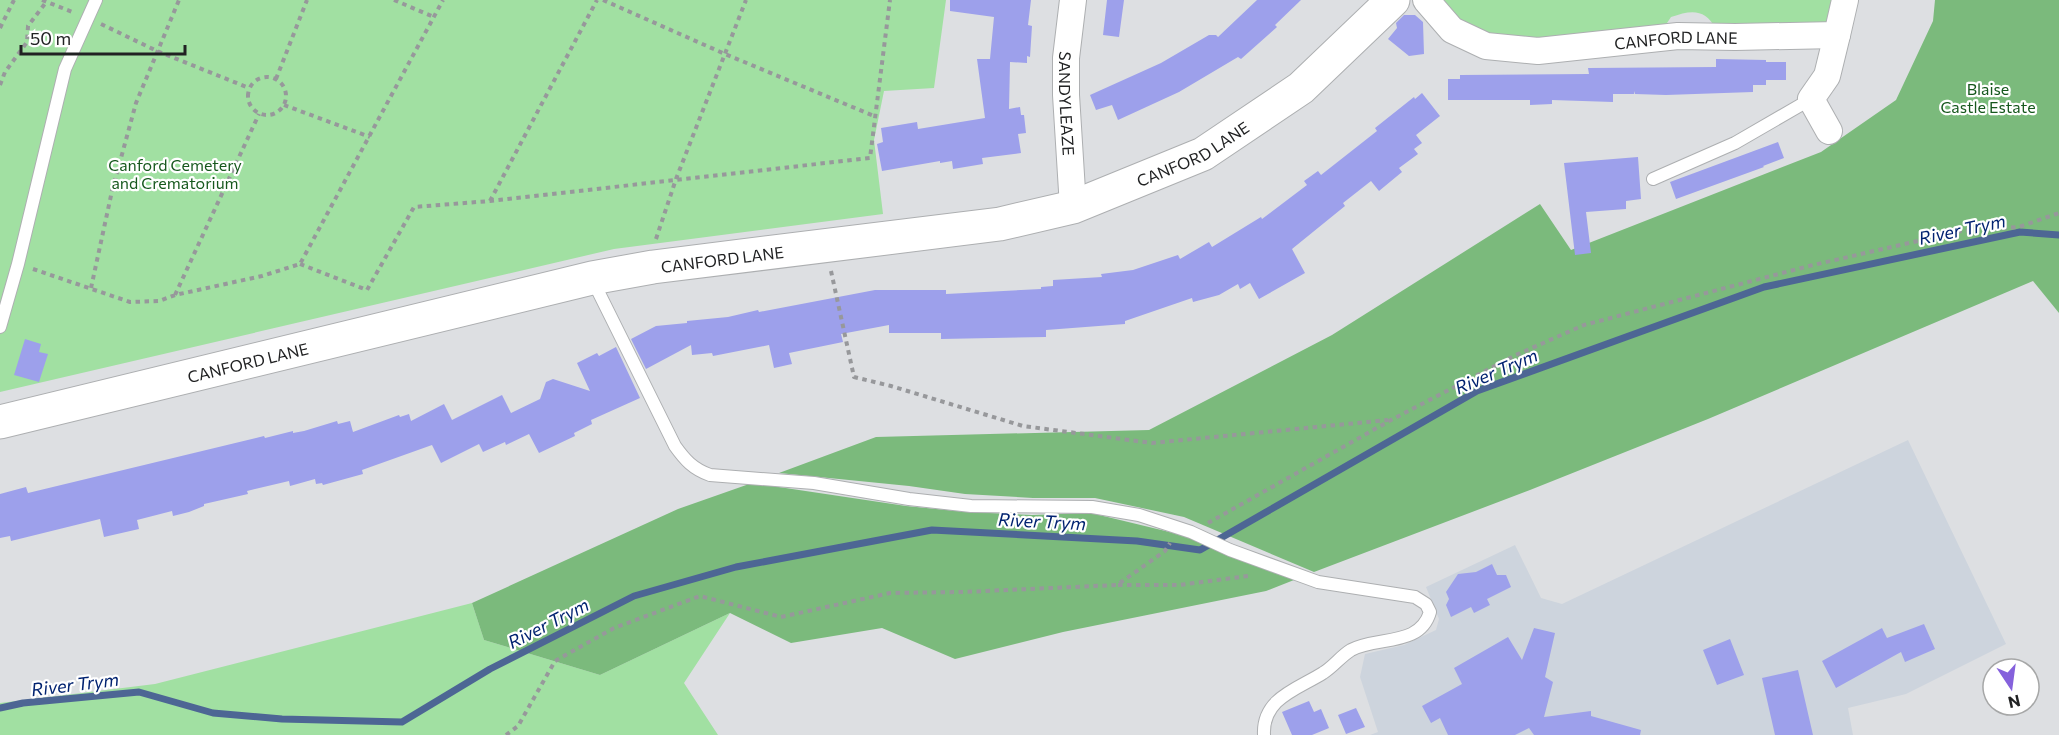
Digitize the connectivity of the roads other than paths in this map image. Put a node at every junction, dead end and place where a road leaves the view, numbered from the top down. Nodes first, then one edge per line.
1 (96, 0) edge
2 (1073, 0) edge
3 (1393, 0) edge
4 (1426, 0) edge
5 (1845, 0) edge
6 (1837, 34) junction
7 (1811, 99) junction
8 (1829, 131) dead end
9 (1653, 179) dead end
10 (1073, 207) junction
11 (592, 278) junction
12 (0, 327) edge
13 (0, 422) edge
14 (1264, 735) edge

1 - 12 lane
2 - 10 street, SANDYLEAZE
3 - 10 main road, CANFORD LANE
4 - 6 street, CANFORD LANE
5 - 6 street
6 - 7 street
7 - 8 street
7 - 9 lane
10 - 11 main road, CANFORD LANE
11 - 13 main road, CANFORD LANE
11 - 14 lane

